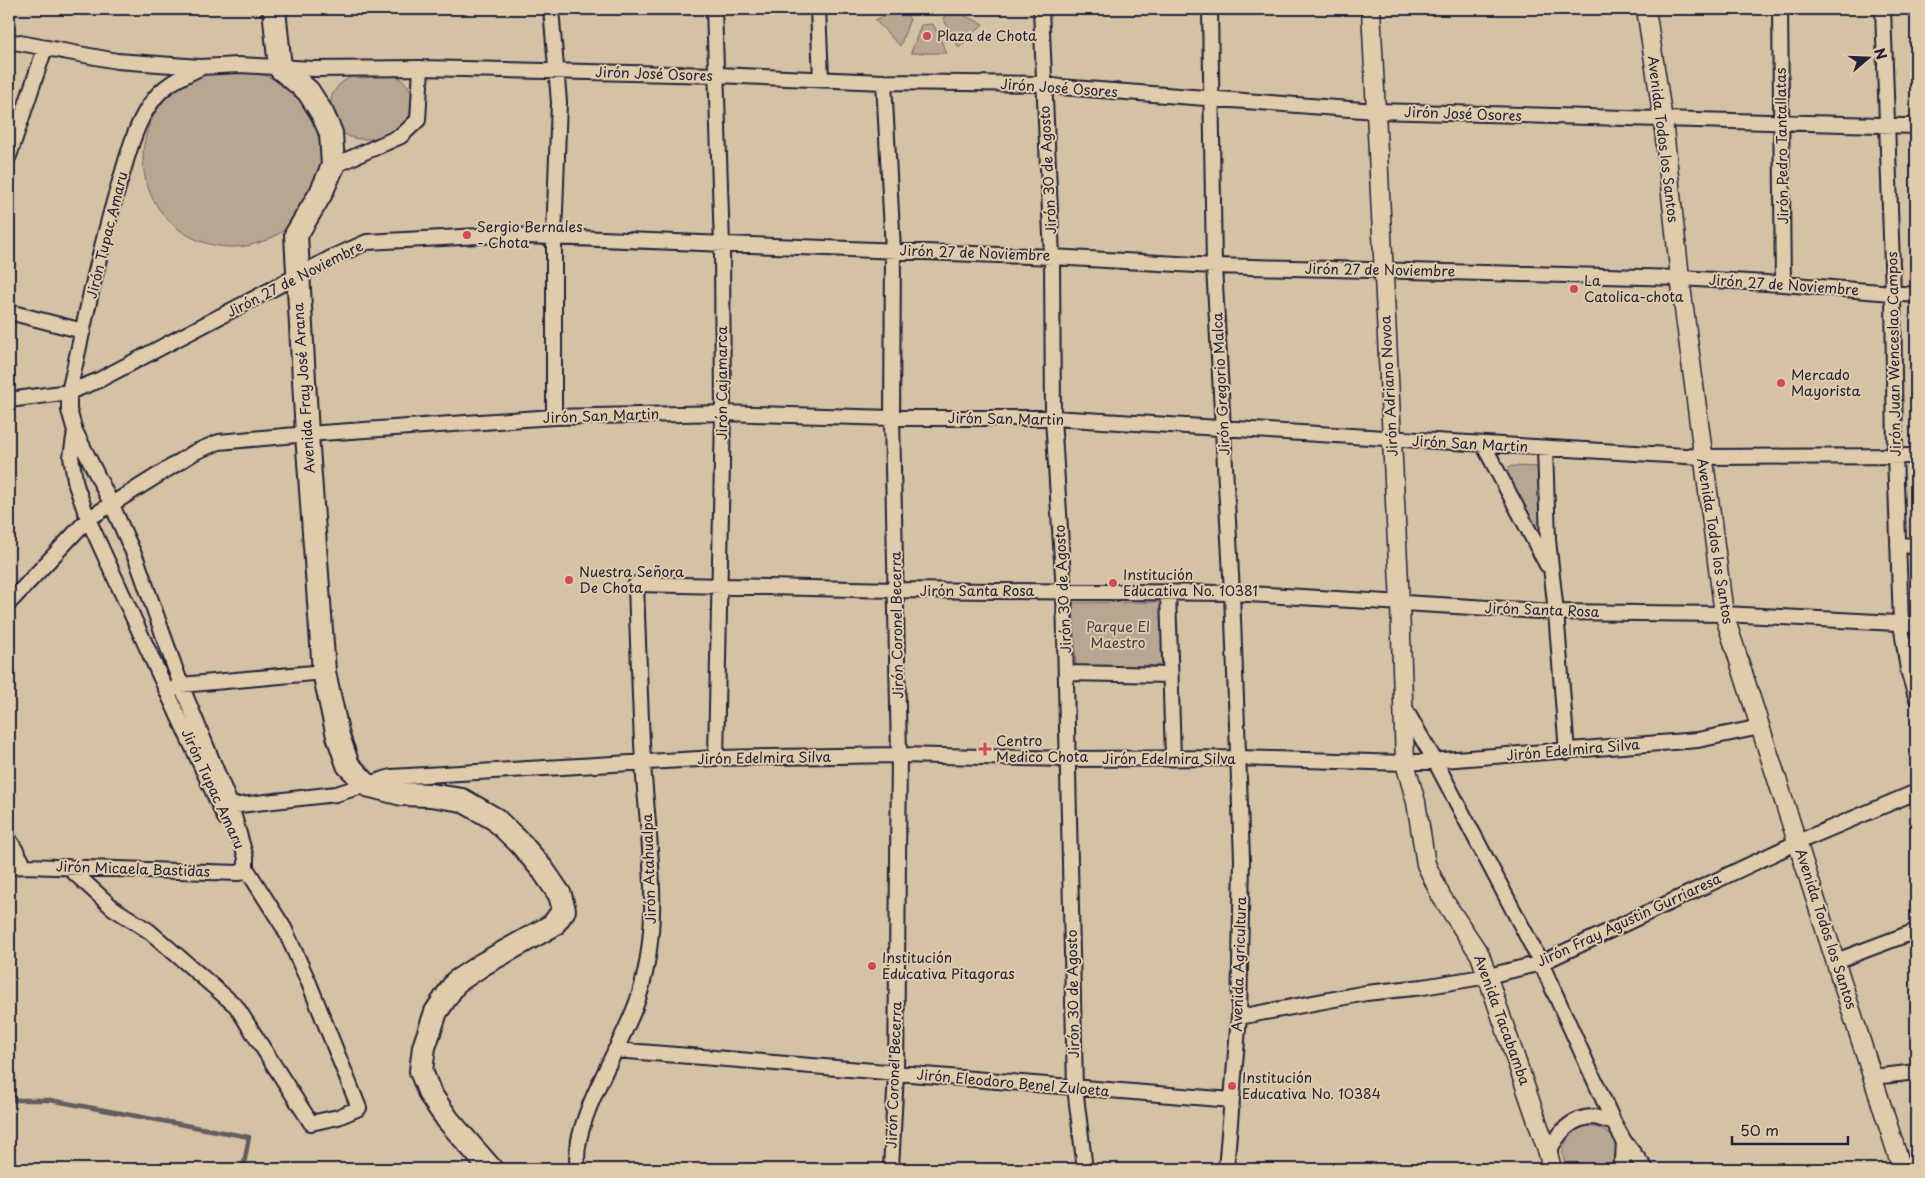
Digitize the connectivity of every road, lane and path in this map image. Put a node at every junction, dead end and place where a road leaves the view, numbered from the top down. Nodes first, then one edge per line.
1 (274, 9) edge
2 (551, 9) edge
3 (714, 9) edge
4 (818, 9) edge
5 (1041, 9) edge
6 (1210, 9) edge
7 (1371, 9) edge
8 (1646, 9) edge
9 (1780, 9) edge
10 (1883, 9) edge
11 (9, 41) edge
12 (45, 48) junction
13 (200, 67) junction
14 (280, 68) junction
15 (422, 68) junction
16 (557, 71) junction
17 (716, 75) junction
18 (821, 79) junction
19 (884, 82) junction
20 (1043, 84) junction
21 (1212, 99) junction
22 (1376, 111) junction
23 (1663, 120) junction
24 (1782, 123) junction
25 (1888, 126) junction
26 (1916, 126) edge
27 (9, 156) edge
28 (333, 166) junction
29 (554, 238) junction
30 (722, 245) junction
31 (893, 250) junction
32 (1052, 257) junction
33 (1214, 266) junction
34 (1384, 270) junction
35 (298, 277) junction
36 (1680, 278) junction
37 (1783, 284) junction
38 (1893, 294) junction
39 (1916, 295) edge
40 (9, 312) edge
41 (83, 331) junction
42 (69, 392) junction
43 (9, 400) edge
44 (723, 413) junction
45 (554, 417) junction
46 (892, 418) junction
47 (1053, 418) junction
48 (1223, 429) junction
49 (75, 431) junction
50 (307, 434) junction
51 (1392, 439) junction
52 (1483, 444) junction
53 (1545, 448) junction
54 (1895, 455) junction
55 (1916, 456) edge
56 (1702, 457) junction
57 (111, 503) junction
58 (88, 519) junction
59 (1898, 546) junction
60 (1916, 546) edge
61 (1552, 574) junction
62 (636, 584) joint
63 (720, 587) junction
64 (896, 590) junction
65 (1064, 592) junction
66 (1168, 592) junction
67 (1232, 594) junction
68 (9, 603) edge
69 (1400, 604) junction
70 (1556, 612) junction
71 (1724, 614) junction
72 (1900, 623) junction
73 (1916, 624) edge
74 (324, 672) junction
75 (1066, 672) junction
76 (1170, 675) junction
77 (181, 685) junction
78 (168, 692) junction
79 (1916, 697) edge
80 (1404, 707) junction
81 (1760, 727) junction
82 (1567, 752) junction
83 (899, 755) junction
84 (716, 758) junction
85 (1173, 758) junction
86 (1239, 758) junction
87 (1068, 759) junction
88 (1436, 761) junction
89 (643, 763) junction
90 (1405, 763) junction
91 (367, 785) junction
92 (1916, 792) edge
93 (226, 808) junction
94 (9, 839) edge
95 (1798, 842) junction
96 (246, 863) junction
97 (9, 866) edge
98 (25, 866) junction
99 (68, 867) junction
100 (1916, 932) edge
101 (1836, 961) junction
102 (1541, 963) junction
103 (1488, 976) junction
104 (1238, 1017) junction
105 (615, 1050) junction
106 (1916, 1072) edge
107 (896, 1074) junction
108 (1873, 1077) junction
109 (1075, 1088) junction
110 (1232, 1100) junction
111 (1614, 1123) junction
112 (1624, 1141) junction
113 (1550, 1161) edge
114 (491, 1169) edge
115 (578, 1169) edge
116 (891, 1169) edge
117 (1086, 1169) edge
118 (1226, 1169) edge
119 (1618, 1169) edge
120 (1646, 1169) edge
121 (1902, 1169) edge

1 - 14 main road
2 - 16 street
3 - 17 street, Jirón Cajamarca
4 - 18 street
5 - 20 street, Jirón 30 de Agosto
6 - 21 street, Jirón Gregorio Malca
7 - 22 street, Jirón Adriano Novoa
8 - 23 street, Avenida Todos los Santos
9 - 24 street, Jirón Pedro Tantallatas
10 - 25 street, Jirón Juan Wenceslao Campos
11 - 12 street, Jirón José Osores
12 - 13 street, Jirón José Osores
12 - 27 street
13 - 14 street, Jirón José Osores
13 - 41 street, Jirón Tupac Amaru
14 - 15 street, Jirón José Osores
14 - 28 main road, Avenida Fray José Arana
15 - 16 street, Jirón José Osores
15 - 28 street
16 - 17 street, Jirón José Osores
16 - 29 street
17 - 18 street, Jirón José Osores
17 - 30 street, Jirón Cajamarca
18 - 19 street, Jirón José Osores
19 - 20 street, Jirón José Osores
19 - 31 street, Jirón Coronel Becerra
20 - 21 street, Jirón José Osores
20 - 32 street, Jirón 30 de Agosto
21 - 22 street, Jirón José Osores
21 - 33 street, Jirón Gregorio Malca
22 - 23 street, Jirón José Osores
22 - 34 street, Jirón Adriano Novoa
23 - 24 street, Jirón José Osores
23 - 36 street, Avenida Todos los Santos
24 - 25 street, Jirón José Osores
24 - 37 street, Jirón Pedro Tantallatas
25 - 26 street, Jirón José Osores
25 - 38 street, Jirón Juan Wenceslao Campos
28 - 35 main road, Avenida Fray José Arana
29 - 30 street, Jirón 27 de Noviembre
29 - 35 street, Jirón 27 de Noviembre
29 - 45 street
30 - 31 street, Jirón 27 de Noviembre
30 - 44 street, Jirón Cajamarca
31 - 32 street, Jirón 27 de Noviembre
31 - 46 street, Jirón Coronel Becerra
32 - 33 street, Jirón 27 de Noviembre
32 - 47 street, Jirón 30 de Agosto
33 - 34 street, Jirón 27 de Noviembre
33 - 48 street, Jirón Gregorio Malca
34 - 36 street, Jirón 27 de Noviembre
34 - 51 street, Jirón Adriano Novoa
35 - 42 street, Jirón 27 de Noviembre
35 - 50 main road, Avenida Fray José Arana
36 - 37 street, Jirón 27 de Noviembre
36 - 56 street, Avenida Todos los Santos
37 - 38 street, Jirón 27 de Noviembre
38 - 39 street, Jirón 27 de Noviembre
38 - 54 street, Jirón Juan Wenceslao Campos
40 - 41 street
41 - 42 street, Jirón Tupac Amaru
42 - 43 street, Jirón 27 de Noviembre
42 - 49 street, Jirón Tupac Amaru
44 - 45 street, Jirón San Martin
44 - 46 street, Jirón San Martin
44 - 63 street, Jirón Cajamarca
45 - 50 street, Jirón San Martin
46 - 47 street, Jirón San Martin
46 - 64 street, Jirón Coronel Becerra
47 - 48 street, Jirón San Martin
47 - 65 street, Jirón 30 de Agosto
48 - 51 street, Jirón San Martin
48 - 67 street, Jirón Gregorio Malca
49 - 57 street, Jirón Tupac Amaru
49 - 58 street, Jirón Tupac Amaru
50 - 57 street, Jirón San Martin
50 - 74 main road, Avenida Fray José Arana
51 - 52 street, Jirón San Martin
51 - 69 street, Jirón Adriano Novoa
52 - 53 street, Jirón San Martin
52 - 61 street
53 - 56 street, Jirón San Martin
53 - 61 street
54 - 55 street, Jirón San Martin
54 - 56 street, Jirón San Martin
54 - 59 street, Jirón Juan Wenceslao Campos
56 - 71 street, Avenida Todos los Santos
57 - 58 street, Jirón San Martin
57 - 77 street, Jirón Tupac Amaru
58 - 68 street, Jirón San Martin
58 - 78 street, Jirón Tupac Amaru
59 - 60 street
59 - 72 street, Jirón Juan Wenceslao Campos
61 - 70 street
62 - 63 street, Jirón Santa Rosa
62 - 89 street, Jirón Atahualpa
63 - 64 street, Jirón Santa Rosa
63 - 84 street, Jirón Cajamarca
64 - 65 street, Jirón Santa Rosa
64 - 83 street, Jirón Coronel Becerra
65 - 66 street, Jirón Santa Rosa
65 - 75 street, Jirón 30 de Agosto
66 - 67 street, Jirón Santa Rosa
66 - 76 street
67 - 69 street, Jirón Santa Rosa
67 - 86 street, Jirón Gregorio Malca
69 - 70 street, Jirón Santa Rosa
69 - 80 street, Jirón Adriano Novoa
70 - 71 street, Jirón Santa Rosa
70 - 82 street
71 - 72 street, Jirón Santa Rosa
71 - 81 street, Avenida Todos los Santos
72 - 73 street, Jirón Santa Rosa
72 - 79 street, Jirón Juan Wenceslao Campos
74 - 77 street
74 - 91 main road, Avenida Fray José Arana
75 - 76 street
75 - 87 street, Jirón 30 de Agosto
76 - 85 street
77 - 78 street
77 - 93 street, Jirón Tupac Amaru
78 - 93 street, Jirón Tupac Amaru
80 - 88 street
80 - 90 street, Jirón Adriano Novoa
81 - 82 street, Jirón Edelmira Silva
81 - 95 street, Avenida Todos los Santos
82 - 88 street, Jirón Edelmira Silva
83 - 84 street, Jirón Edelmira Silva
83 - 87 street, Jirón Edelmira Silva
83 - 107 street, Jirón Coronel Becerra
84 - 89 street, Jirón Edelmira Silva
85 - 86 street, Jirón Edelmira Silva
85 - 87 street, Jirón Edelmira Silva
86 - 90 street, Jirón Edelmira Silva
86 - 104 street, Avenida Agricultura
87 - 109 street, Jirón 30 de Agosto
88 - 90 street, Jirón Edelmira Silva
88 - 102 street
89 - 91 street, Jirón Edelmira Silva
89 - 105 street, Jirón Atahualpa
90 - 103 street, Avenida Tacabamba
91 - 93 street, Jirón Edelmira Silva
91 - 114 main road
92 - 95 street, Jirón Fray Agustin Gurriaresa
93 - 96 street, Jirón Tupac Amaru
94 - 98 street
95 - 101 street, Avenida Todos los Santos
95 - 102 street, Jirón Fray Agustin Gurriaresa
96 - 99 street, Jirón Micaela Bastidas
96 - 99 street, Jirón Tupac Amaru
97 - 98 street, Jirón Micaela Bastidas
98 - 99 street, Jirón Micaela Bastidas
100 - 101 street
101 - 108 street, Avenida Todos los Santos
102 - 103 street, Jirón Fray Agustin Gurriaresa
102 - 111 street
103 - 104 street, Jirón Fray Agustin Gurriaresa
103 - 113 street, Avenida Tacabamba
104 - 110 street, Avenida Agricultura
105 - 107 street, Jirón Eleodoro Benel Zuloeta
105 - 115 street, Jirón Atahualpa
106 - 108 street
107 - 109 street, Jirón Eleodoro Benel Zuloeta
107 - 116 street, Jirón Coronel Becerra
108 - 121 street, Avenida Todos los Santos
109 - 110 street, Jirón Eleodoro Benel Zuloeta
109 - 117 street, Jirón 30 de Agosto
110 - 118 street, Avenida Agricultura
111 - 112 street
111 - 113 street
112 - 119 street
112 - 120 street

